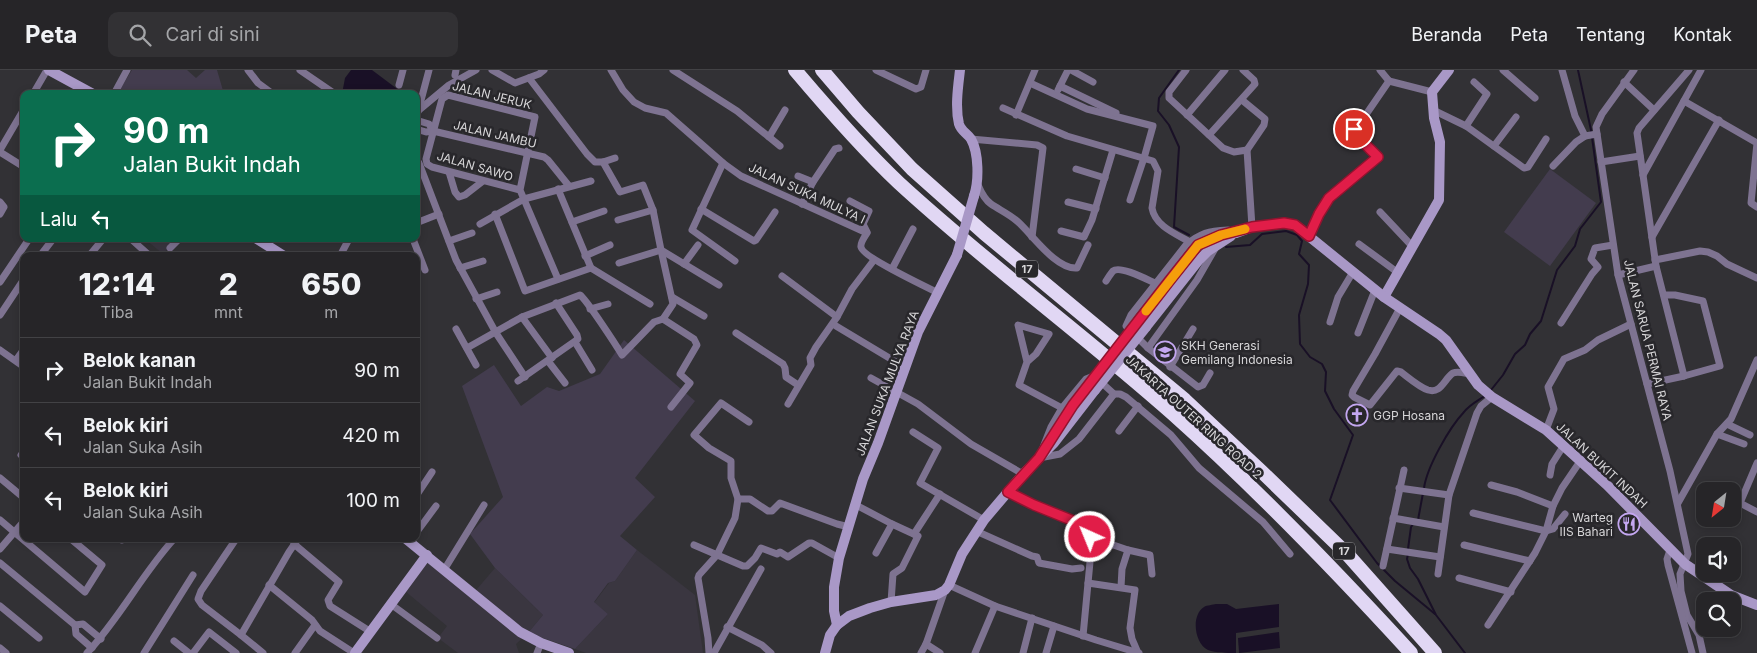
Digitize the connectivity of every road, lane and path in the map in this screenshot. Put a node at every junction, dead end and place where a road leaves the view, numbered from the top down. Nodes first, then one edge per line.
1 (48, 70) edge
2 (127, 70) edge
3 (248, 70) edge
4 (300, 70) edge
5 (403, 70) edge
6 (429, 70) edge
7 (476, 70) edge
8 (492, 70) edge
9 (502, 70) edge
10 (544, 70) edge
11 (612, 70) edge
12 (673, 70) edge
13 (795, 70) edge
14 (822, 70) edge
15 (876, 70) edge
16 (926, 70) edge
17 (960, 70) edge
18 (1036, 70) edge
19 (1186, 70) edge
20 (1225, 70) edge
21 (1243, 70) edge
22 (1380, 70) edge
23 (1449, 70) edge
24 (1504, 70) edge
25 (1562, 70) edge
26 (1634, 70) edge
27 (1689, 70) edge
28 (1701, 70) edge
29 (1074, 72) edge
30 (505, 78) junction
31 (529, 78) junction
32 (1389, 81) junction
33 (1093, 82) dead end
34 (1474, 82) dead end
35 (1624, 82) junction
36 (1030, 83) junction
37 (399, 85) dead end
38 (1060, 86) junction
39 (36, 90) edge
40 (86, 90) edge
41 (116, 90) edge
42 (268, 90) edge
43 (329, 90) edge
44 (1432, 92) junction
45 (1056, 95) junction
46 (1535, 98) dead end
47 (1242, 100) junction
48 (1684, 102) junction
49 (1003, 108) dead end
50 (420, 110) joint
51 (785, 110) dead end
52 (1433, 110) junction
53 (1654, 110) junction
54 (1016, 115) junction
55 (1187, 115) junction
56 (20, 117) edge
57 (1516, 118) dead end
58 (1129, 120) junction
59 (1719, 120) junction
60 (420, 121) edge
61 (1466, 126) junction
62 (420, 130) edge
63 (433, 131) junction
64 (1209, 135) junction
65 (1591, 135) junction
66 (768, 137) junction
67 (970, 139) junction
68 (1546, 139) dead end
69 (780, 146) dead end
70 (1494, 146) junction
71 (839, 148) dead end
72 (1113, 150) junction
73 (1247, 150) junction
74 (0, 151) edge
75 (527, 154) junction
76 (1640, 156) junction
77 (615, 158) dead end
78 (1144, 158) junction
79 (603, 162) junction
80 (1601, 162) junction
81 (723, 163) junction
82 (20, 164) edge
83 (1553, 166) dead end
84 (420, 169) edge
85 (1076, 169) dead end
86 (449, 172) junction
87 (798, 176) dead end
88 (1643, 176) junction
89 (1105, 178) junction
90 (483, 181) junction
91 (591, 181) dead end
92 (812, 182) junction
93 (978, 185) junction
94 (569, 186) junction
95 (558, 189) junction
96 (520, 190) junction
97 (524, 199) junction
98 (850, 200) dead end
99 (1130, 200) dead end
100 (0, 202) edge
101 (1068, 202) dead end
102 (802, 204) junction
103 (1757, 207) edge
104 (1096, 208) junction
105 (702, 209) junction
106 (653, 210) junction
107 (604, 211) dead end
108 (774, 212) dead end
109 (1380, 212) dead end
110 (0, 214) edge
111 (439, 214) junction
112 (495, 214) junction
113 (618, 220) dead end
114 (420, 221) edge
115 (572, 222) junction
116 (480, 224) dead end
117 (1252, 227) junction
118 (913, 229) dead end
119 (1060, 231) dead end
120 (472, 233) dead end
121 (867, 233) junction
122 (1236, 233) junction
123 (1309, 236) junction
124 (1032, 237) junction
125 (1652, 237) junction
126 (449, 241) junction
127 (51, 242) edge
128 (101, 242) edge
129 (134, 242) edge
130 (176, 242) edge
131 (261, 242) edge
132 (1190, 242) junction
133 (1359, 244) dead end
134 (610, 245) dead end
135 (698, 245) dead end
136 (1088, 245) dead end
137 (1218, 245) junction
138 (1614, 245) junction
139 (1412, 246) junction
140 (170, 248) dead end
141 (661, 250) junction
142 (43, 252) edge
143 (92, 252) edge
144 (145, 252) edge
145 (275, 252) edge
146 (20, 253) edge
147 (420, 256) edge
148 (586, 256) junction
149 (874, 260) junction
150 (483, 261) dead end
151 (735, 262) dead end
152 (619, 263) dead end
153 (1656, 263) junction
154 (684, 264) junction
155 (460, 268) junction
156 (590, 268) junction
157 (892, 269) junction
158 (425, 270) dead end
159 (1352, 272) junction
160 (1397, 272) junction
161 (1618, 275) junction
162 (782, 276) dead end
163 (1757, 278) edge
164 (558, 279) junction
165 (1106, 281) dead end
166 (0, 282) edge
167 (1155, 283) junction
168 (20, 285) edge
169 (719, 285) dead end
170 (1375, 290) junction
171 (498, 292) dead end
172 (938, 293) junction
173 (1664, 295) junction
174 (672, 296) junction
175 (1384, 297) junction
176 (476, 299) junction
177 (556, 303) junction
178 (608, 304) dead end
179 (650, 304) dead end
180 (1400, 308) junction
181 (590, 309) junction
182 (0, 315) edge
183 (704, 316) dead end
184 (522, 317) junction
185 (837, 317) junction
186 (663, 319) junction
187 (1330, 322) dead end
188 (1561, 323) dead end
189 (1631, 324) junction
190 (1142, 325) junction
191 (836, 326) dead end
192 (456, 328) dead end
193 (1193, 329) dead end
194 (496, 333) junction
195 (736, 333) dead end
196 (1358, 333) dead end
197 (575, 342) junction
198 (467, 348) junction
199 (1148, 348) junction
200 (0, 350) edge
201 (20, 354) edge
202 (550, 359) junction
203 (16, 360) junction
204 (1757, 360) edge
205 (1027, 362) junction
206 (20, 364) edge
207 (476, 365) dead end
208 (1170, 367) junction
209 (906, 368) junction
210 (592, 370) dead end
211 (1210, 372) dead end
212 (1469, 374) junction
213 (1684, 376) junction
214 (871, 378) dead end
215 (564, 383) dead end
216 (1647, 384) junction
217 (798, 385) junction
218 (897, 392) junction
219 (1114, 394) junction
220 (1489, 394) junction
221 (788, 404) dead end
222 (1138, 406) junction
223 (671, 407) dead end
224 (1062, 408) junction
225 (749, 422) dead end
226 (1727, 424) junction
227 (1546, 430) junction
228 (1119, 431) dead end
229 (913, 432) dead end
230 (1717, 434) junction
231 (1750, 435) dead end
232 (1744, 444) dead end
233 (1564, 445) junction
234 (1039, 458) junction
235 (1581, 460) junction
236 (1757, 463) edge
237 (1404, 470) dead end
238 (432, 472) dead end
239 (1023, 474) junction
240 (1550, 475) dead end
241 (1754, 475) edge
242 (0, 478) edge
243 (1491, 485) dead end
244 (1399, 488) junction
245 (420, 490) edge
246 (1008, 492) junction
247 (940, 494) junction
248 (20, 495) edge
249 (1449, 495) junction
250 (738, 499) junction
251 (1678, 503) junction
252 (856, 504) junction
253 (484, 505) dead end
254 (436, 506) dead end
255 (1553, 506) junction
256 (1757, 512) edge
257 (1473, 513) dead end
258 (1565, 514) dead end
259 (1393, 518) junction
260 (0, 520) edge
261 (984, 520) junction
262 (892, 524) junction
263 (20, 525) edge
264 (420, 526) edge
265 (849, 527) junction
266 (1444, 527) junction
267 (1546, 530) junction
268 (976, 531) junction
269 (14, 532) junction
270 (914, 534) junction
271 (20, 537) edge
272 (1090, 537) junction
273 (26, 542) edge
274 (75, 542) edge
275 (171, 542) edge
276 (234, 542) edge
277 (295, 542) edge
278 (297, 542) edge
279 (415, 542) edge
280 (694, 545) dead end
281 (1464, 545) dead end
282 (0, 549) edge
283 (1387, 549) junction
284 (1128, 550) junction
285 (1670, 550) junction
286 (876, 553) dead end
287 (1290, 554) dead end
288 (427, 555) junction
289 (717, 555) junction
290 (1440, 557) junction
291 (839, 558) junction
292 (1530, 561) junction
293 (0, 563) edge
294 (1685, 564) junction
295 (1383, 566) dead end
296 (1081, 568) dead end
297 (761, 569) dead end
298 (444, 570) junction
299 (1152, 574) dead end
300 (1438, 574) dead end
301 (193, 575) dead end
302 (1458, 578) dead end
303 (1088, 583) junction
304 (269, 586) junction
305 (1121, 587) junction
306 (947, 588) junction
307 (1511, 592) junction
308 (892, 602) junction
309 (392, 605) junction
310 (1757, 605) edge
311 (0, 606) edge
312 (994, 606) junction
313 (1032, 618) junction
314 (837, 624) junction
315 (75, 625) junction
316 (315, 625) junction
317 (1488, 625) dead end
318 (1054, 626) junction
319 (728, 627) junction
320 (371, 632) junction
321 (240, 635) junction
322 (1083, 636) junction
323 (39, 638) dead end
324 (437, 638) dead end
325 (100, 639) junction
326 (174, 641) dead end
327 (926, 644) junction
328 (0, 648) edge
329 (545, 649) edge
330 (90, 651) edge
331 (1126, 651) edge
332 (712, 652) edge
333 (6, 653) edge
334 (144, 653) edge
335 (191, 653) edge
336 (236, 653) edge
337 (263, 653) edge
338 (295, 653) edge
339 (354, 653) edge
340 (569, 653) edge
341 (771, 653) edge
342 (825, 653) edge
343 (921, 653) edge
344 (940, 653) edge
345 (975, 653) edge
346 (1023, 653) edge
347 (1046, 653) edge
348 (1138, 653) edge
349 (1411, 653) edge
350 (1436, 653) edge
351 (1692, 653) edge
352 (1703, 653) edge

1 - 39 street
1 - 40 main road
2 - 41 street
3 - 42 street
4 - 43 street
5 - 37 street
6 - 50 street
7 - 50 street
8 - 30 street
9 - 30 street
10 - 31 street
11 - 81 street, JALAN SUKA MULYA I
12 - 66 street
13 - 349 highway, JAKARTA OUTER RING ROAD 2 / 17
14 - 350 highway, JAKARTA OUTER RING ROAD 2 / 17
15 - 16 street
17 - 67 main road, JALAN SUKA MULYA RAYA
18 - 36 street
19 - 55 street
20 - 55 street
21 - 47 street
22 - 32 street
23 - 44 main road
24 - 46 street
25 - 65 street
26 - 35 street, JALAN SARUA PERMAI RAYA
27 - 53 street
28 - 48 street
29 - 33 street
29 - 38 street
30 - 31 street
31 - 79 street
32 - 44 street
32 - 123 street
34 - 61 street
35 - 53 street
35 - 65 street, JALAN SARUA PERMAI RAYA
36 - 45 street
36 - 54 street
38 - 45 street
38 - 58 street
44 - 52 main road
45 - 58 street
47 - 64 street
47 - 73 street
48 - 59 street
48 - 88 street
49 - 54 street
51 - 66 street
52 - 61 street
52 - 139 main road
53 - 76 street
54 - 72 street
55 - 64 street
56 - 74 street
57 - 70 street
58 - 78 street
59 - 103 street
59 - 125 street
60 - 63 street, JALAN JAMBU
61 - 70 street
62 - 63 street, JALAN JAMBU
63 - 75 street, JALAN JAMBU
63 - 75 street, JALAN JERUK
63 - 86 street, JALAN SAWO
64 - 73 street
65 - 80 street, JALAN SARUA PERMAI RAYA
65 - 83 street
66 - 69 street
67 - 93 main road, JALAN SUKA MULYA RAYA
67 - 124 street
68 - 70 street
71 - 92 street
72 - 78 street
72 - 89 street
73 - 117 street
74 - 82 street
75 - 94 street, JALAN JAMBU
75 - 96 street
76 - 80 street
76 - 88 street
77 - 79 street
78 - 99 street
78 - 132 street
79 - 106 street
80 - 138 street, JALAN SARUA PERMAI RAYA
81 - 102 street, JALAN SUKA MULYA I
81 - 105 street
84 - 111 street
85 - 89 street
86 - 90 street, JALAN SAWO
86 - 90 street
87 - 92 street
88 - 125 street
89 - 104 street
90 - 96 street, JALAN SAWO
91 - 94 street
92 - 102 street
93 - 124 street
93 - 172 main road, JALAN SUKA MULYA RAYA, bridge
94 - 95 street
95 - 97 street
95 - 115 street
96 - 97 street
97 - 112 street
97 - 164 street
98 - 121 street
100 - 110 street
101 - 104 street
102 - 121 street, JALAN SUKA MULYA I
104 - 119 street
105 - 108 street
105 - 151 street
106 - 113 street
106 - 141 street
107 - 115 street
109 - 139 street
111 - 114 street
111 - 126 street
112 - 116 street
112 - 164 street
115 - 148 street
117 - 122 main road, JALAN BUKIT INDAH
117 - 123 main road, JALAN BUKIT INDAH
117 - 132 street
118 - 157 street
120 - 126 street
121 - 149 street, JALAN SUKA MULYA I
122 - 137 main road, JALAN BUKIT INDAH
122 - 190 main road, JALAN BUKIT INDAH
123 - 159 main road, JALAN BUKIT INDAH
124 - 136 street
125 - 153 street
126 - 155 street
127 - 142 street
128 - 143 street
129 - 144 street
130 - 140 street
131 - 145 main road
132 - 167 street
133 - 160 street
134 - 148 street
135 - 154 street
137 - 190 main road, JALAN BUKIT INDAH
137 - 199 street
138 - 161 street, JALAN SARUA PERMAI RAYA
138 - 188 street
139 - 160 main road
141 - 152 street
141 - 154 street
141 - 174 street
146 - 166 street
147 - 158 street
148 - 156 street
149 - 157 street
149 - 185 street
150 - 155 street
153 - 161 street
153 - 163 street
153 - 173 street
154 - 169 street
155 - 176 street
156 - 164 street
156 - 179 street
157 - 172 street
159 - 170 main road, JALAN BUKIT INDAH
159 - 187 street
160 - 175 main road
161 - 189 street, JALAN SARUA PERMAI RAYA
162 - 185 street
165 - 167 street
167 - 199 street
168 - 182 street
170 - 175 main road, JALAN BUKIT INDAH
170 - 196 street
171 - 176 street
172 - 209 main road, JALAN SUKA MULYA RAYA
173 - 213 street
173 - 213 street
174 - 183 street
174 - 186 street
175 - 180 main road, JALAN BUKIT INDAH
176 - 194 street
177 - 181 street
177 - 184 street
177 - 197 street
178 - 181 street
180 - 212 main road, JALAN BUKIT INDAH
180 - 212 street
181 - 186 street
184 - 194 street
184 - 202 street
185 - 217 street
186 - 223 street
189 - 216 street, JALAN SARUA PERMAI RAYA
189 - 227 street
190 - 234 main road, JALAN BUKIT INDAH, bridge
191 - 209 street
192 - 198 street
193 - 208 street
194 - 198 street
194 - 202 street
195 - 217 street
197 - 202 street
197 - 210 street
198 - 207 street
199 - 208 street
200 - 203 street
201 - 203 street
202 - 215 street
203 - 206 street
204 - 226 street
205 - 205 street
205 - 224 street
208 - 211 street
209 - 218 main road, JALAN SUKA MULYA RAYA
212 - 220 main road, JALAN BUKIT INDAH
213 - 216 street
214 - 218 street
216 - 251 street, JALAN SARUA PERMAI RAYA
217 - 221 street
218 - 239 street
218 - 252 main road, JALAN SUKA MULYA RAYA
219 - 222 street
219 - 224 street
219 - 234 street
220 - 227 main road, JALAN BUKIT INDAH
220 - 249 street
222 - 228 street
222 - 287 street
224 - 234 street
225 - 250 street
226 - 230 street
226 - 231 street
227 - 233 main road, JALAN BUKIT INDAH
229 - 247 street
230 - 232 street
230 - 251 street
233 - 235 main road, JALAN BUKIT INDAH
233 - 240 street
234 - 239 main road, JALAN BUKIT INDAH
235 - 255 street
235 - 285 main road, JALAN BUKIT INDAH
236 - 241 street
237 - 244 street
238 - 245 street
239 - 246 main road, JALAN BUKIT INDAH
241 - 256 street
242 - 248 street
243 - 255 street
244 - 249 street
244 - 259 street
246 - 261 main road, JALAN BUKIT INDAH
246 - 272 street
247 - 261 street
247 - 270 street
249 - 266 street
250 - 265 street
250 - 289 street
251 - 294 street, JALAN SARUA PERMAI RAYA
252 - 262 street
252 - 265 main road, JALAN SUKA MULYA RAYA
253 - 298 street
254 - 264 street
255 - 267 street
257 - 267 street
258 - 267 street
259 - 266 street
259 - 283 street
260 - 269 street
261 - 268 main road, JALAN BUKIT INDAH
262 - 270 street
262 - 286 street
263 - 269 street
265 - 291 main road, JALAN SUKA MULYA RAYA
266 - 290 street
267 - 292 street
268 - 296 street
268 - 306 main road, JALAN BUKIT INDAH
269 - 271 street
269 - 282 street
270 - 308 street
272 - 284 street
272 - 303 street
273 - 274 street
275 - 325 street
276 - 321 street
277 - 304 street
278 - 320 street
279 - 288 main road
280 - 289 street
281 - 292 street
283 - 290 street
283 - 295 street
284 - 299 street
284 - 305 street
285 - 294 main road, JALAN BUKIT INDAH
285 - 351 street
288 - 298 main road
288 - 309 main road
289 - 291 street
289 - 332 street
290 - 300 street
291 - 314 main road, JALAN SUKA MULYA RAYA
292 - 307 street
293 - 315 street
294 - 310 main road, JALAN BUKIT INDAH
294 - 352 street, JALAN SARUA PERMAI RAYA
297 - 319 street
298 - 329 main road
301 - 334 street
302 - 307 street
303 - 305 street
303 - 322 street
304 - 316 street
304 - 321 street
305 - 348 street
306 - 308 main road
306 - 312 street
306 - 327 street
307 - 317 street
308 - 314 main road
309 - 320 main road
309 - 324 street
311 - 323 street
312 - 313 street
312 - 345 street
313 - 318 street
313 - 346 street
314 - 342 main road
315 - 325 street
315 - 330 street
316 - 338 street
316 - 339 street
318 - 322 street
318 - 347 street
319 - 332 street
319 - 341 street
320 - 339 main road
321 - 337 street
322 - 331 street
325 - 330 street
326 - 335 street
327 - 343 street
327 - 344 street
328 - 333 street
329 - 340 main road
331 - 348 street
335 - 336 street

